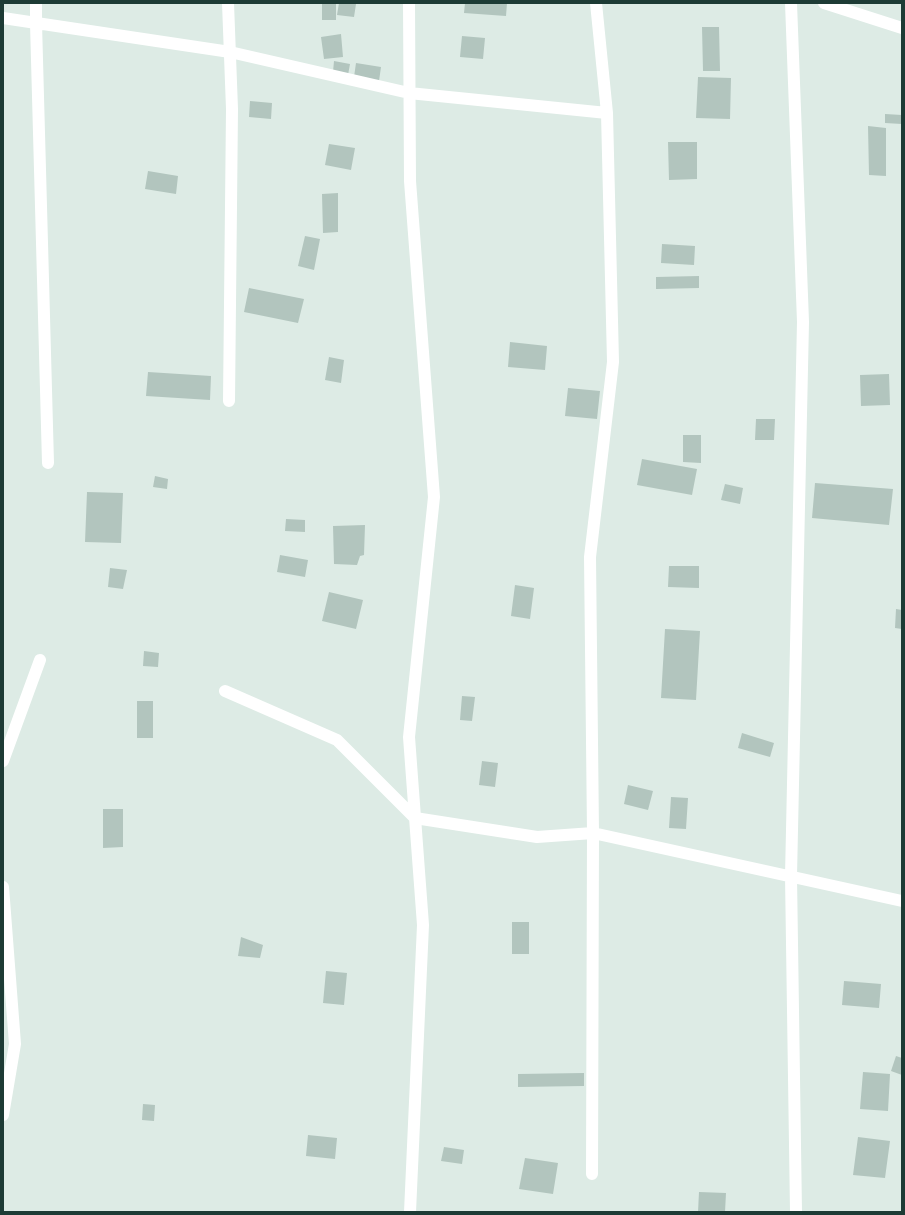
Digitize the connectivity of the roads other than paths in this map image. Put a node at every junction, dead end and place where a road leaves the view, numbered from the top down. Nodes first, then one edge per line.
1 (36, 3) edge
2 (228, 3) edge
3 (409, 3) edge
4 (596, 3) edge
5 (791, 3) edge
6 (824, 3) edge
7 (3, 18) edge
8 (36, 22) junction
9 (902, 28) edge
10 (230, 52) junction
11 (409, 93) junction
12 (607, 113) junction
13 (229, 401) dead end
14 (48, 463) dead end
15 (40, 660) dead end
16 (225, 691) dead end
17 (3, 761) edge
18 (415, 818) junction
19 (593, 832) junction
20 (791, 876) junction
21 (3, 887) edge
22 (902, 901) edge
23 (3, 1115) edge
24 (592, 1174) dead end
25 (410, 1212) edge
26 (796, 1212) edge

1 - 8 street
2 - 10 street
3 - 11 street
4 - 12 street
5 - 20 street
6 - 9 street
7 - 8 street
8 - 10 street
8 - 14 street
10 - 11 street
10 - 13 street
11 - 12 street
11 - 18 street
12 - 19 street
15 - 17 street
16 - 18 street
18 - 19 street
18 - 25 street
19 - 20 street
19 - 24 street
20 - 22 street
20 - 26 street
21 - 23 street

